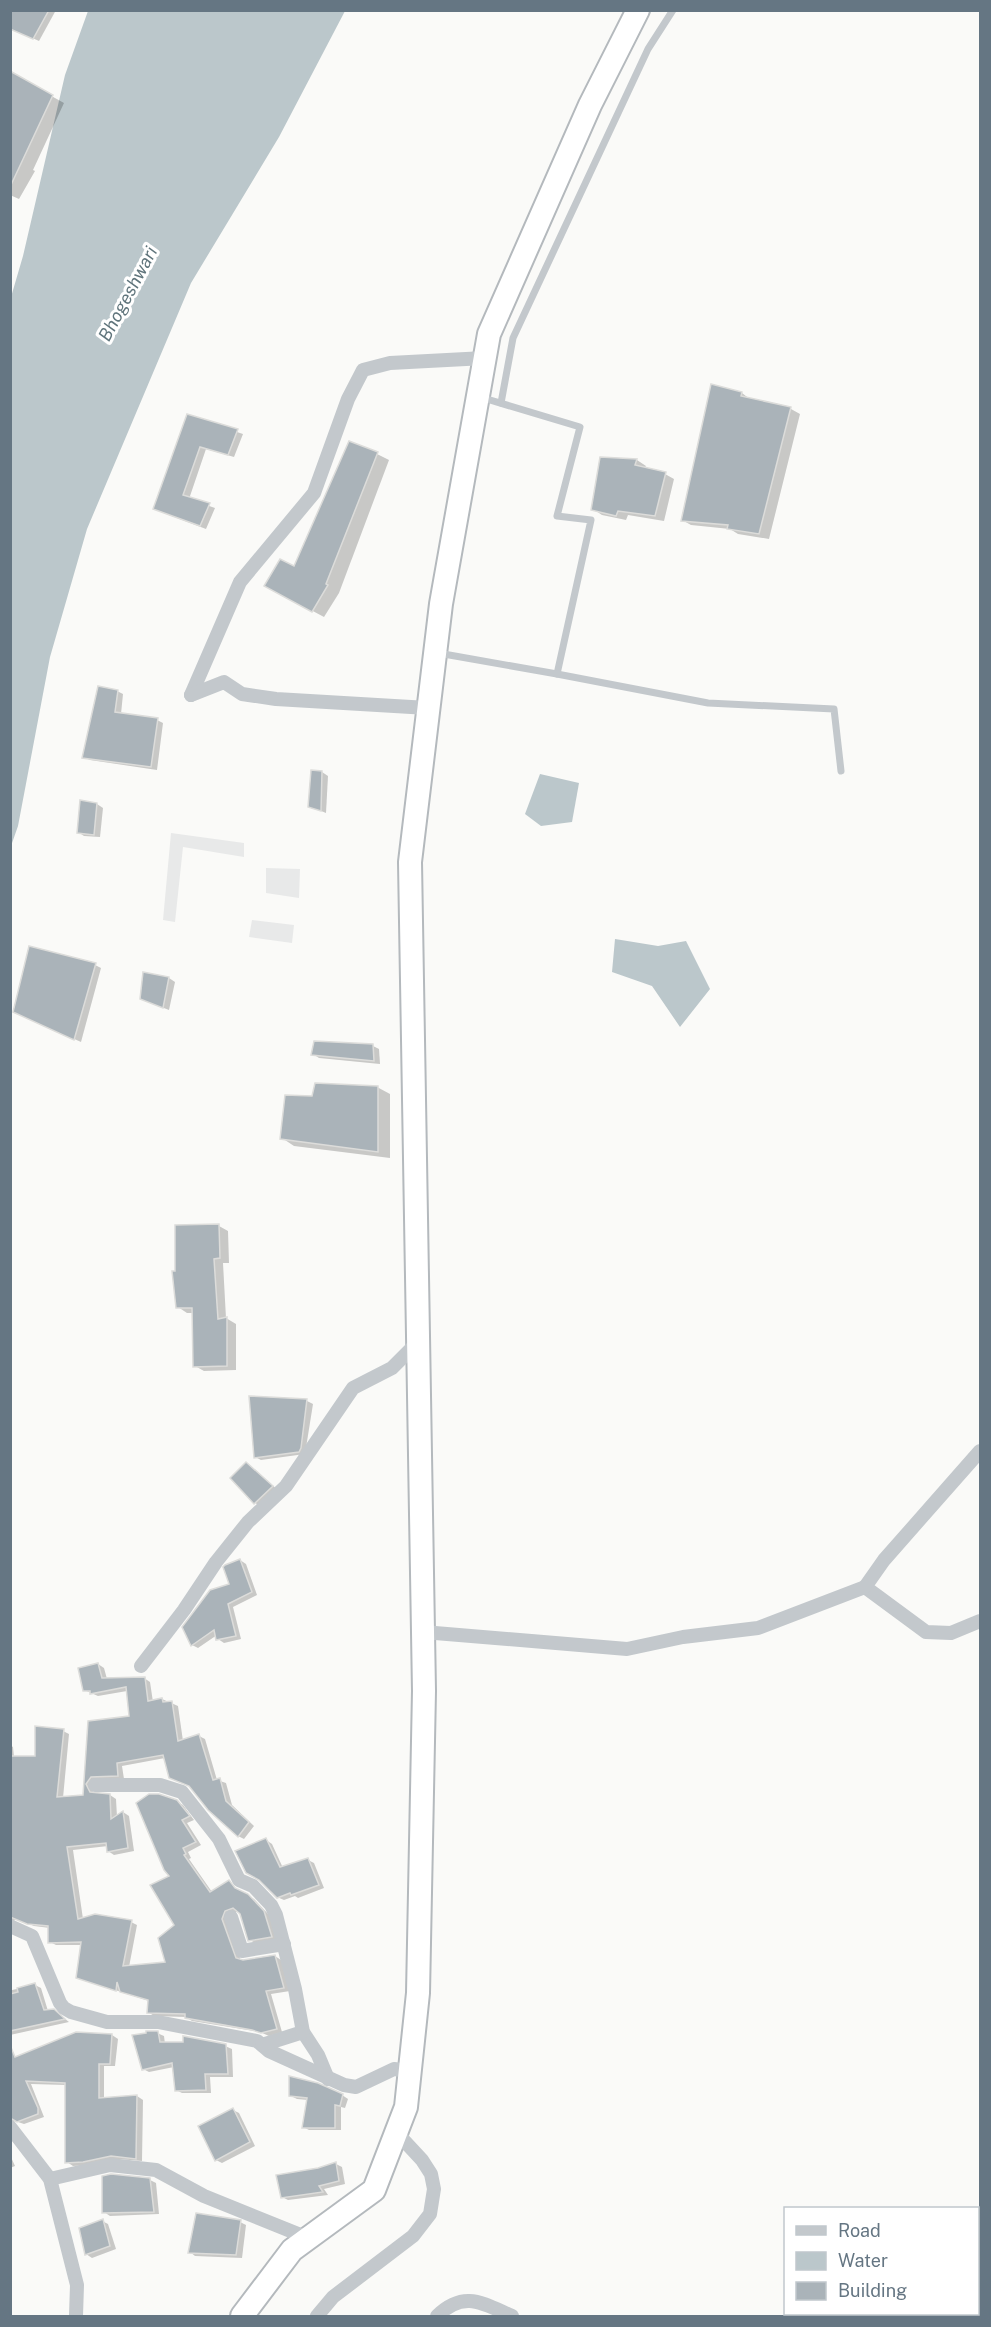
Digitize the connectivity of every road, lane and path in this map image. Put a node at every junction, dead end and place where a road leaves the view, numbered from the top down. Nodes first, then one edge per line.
1 (638, 10) edge
2 (672, 10) edge
3 (485, 358) junction
4 (478, 396) junction
5 (501, 403) junction
6 (435, 653) junction
7 (557, 674) junction
8 (428, 708) junction
9 (841, 771) dead end
10 (418, 1342) junction
11 (981, 1451) edge
12 (865, 1587) junction
13 (981, 1621) edge
14 (423, 1632) junction
15 (141, 1666) dead end
16 (95, 1785) dead end
17 (231, 1917) dead end
18 (10, 1926) edge
19 (284, 1944) junction
20 (303, 2032) junction
21 (262, 2045) junction
22 (410, 2071) junction
23 (328, 2079) junction
24 (10, 2127) edge
25 (396, 2132) junction
26 (50, 2179) junction
27 (308, 2238) junction
28 (76, 2316) edge
29 (242, 2316) edge
30 (317, 2316) edge
31 (437, 2316) edge
32 (512, 2316) edge

1 - 3 highway
2 - 5 lane
3 - 4 highway
3 - 8 street
4 - 5 lane
4 - 6 highway
5 - 7 lane
6 - 7 lane
6 - 8 highway
7 - 9 lane
8 - 10 highway
10 - 14 highway
10 - 15 street
11 - 12 street
12 - 13 street
12 - 14 street
14 - 22 highway
16 - 19 street
17 - 19 street
18 - 21 street
19 - 20 street
20 - 21 street
20 - 23 street
21 - 23 street
22 - 23 street
22 - 25 highway
24 - 26 street
25 - 27 highway
25 - 30 street
26 - 27 street
26 - 28 street
27 - 29 highway
31 - 32 street

